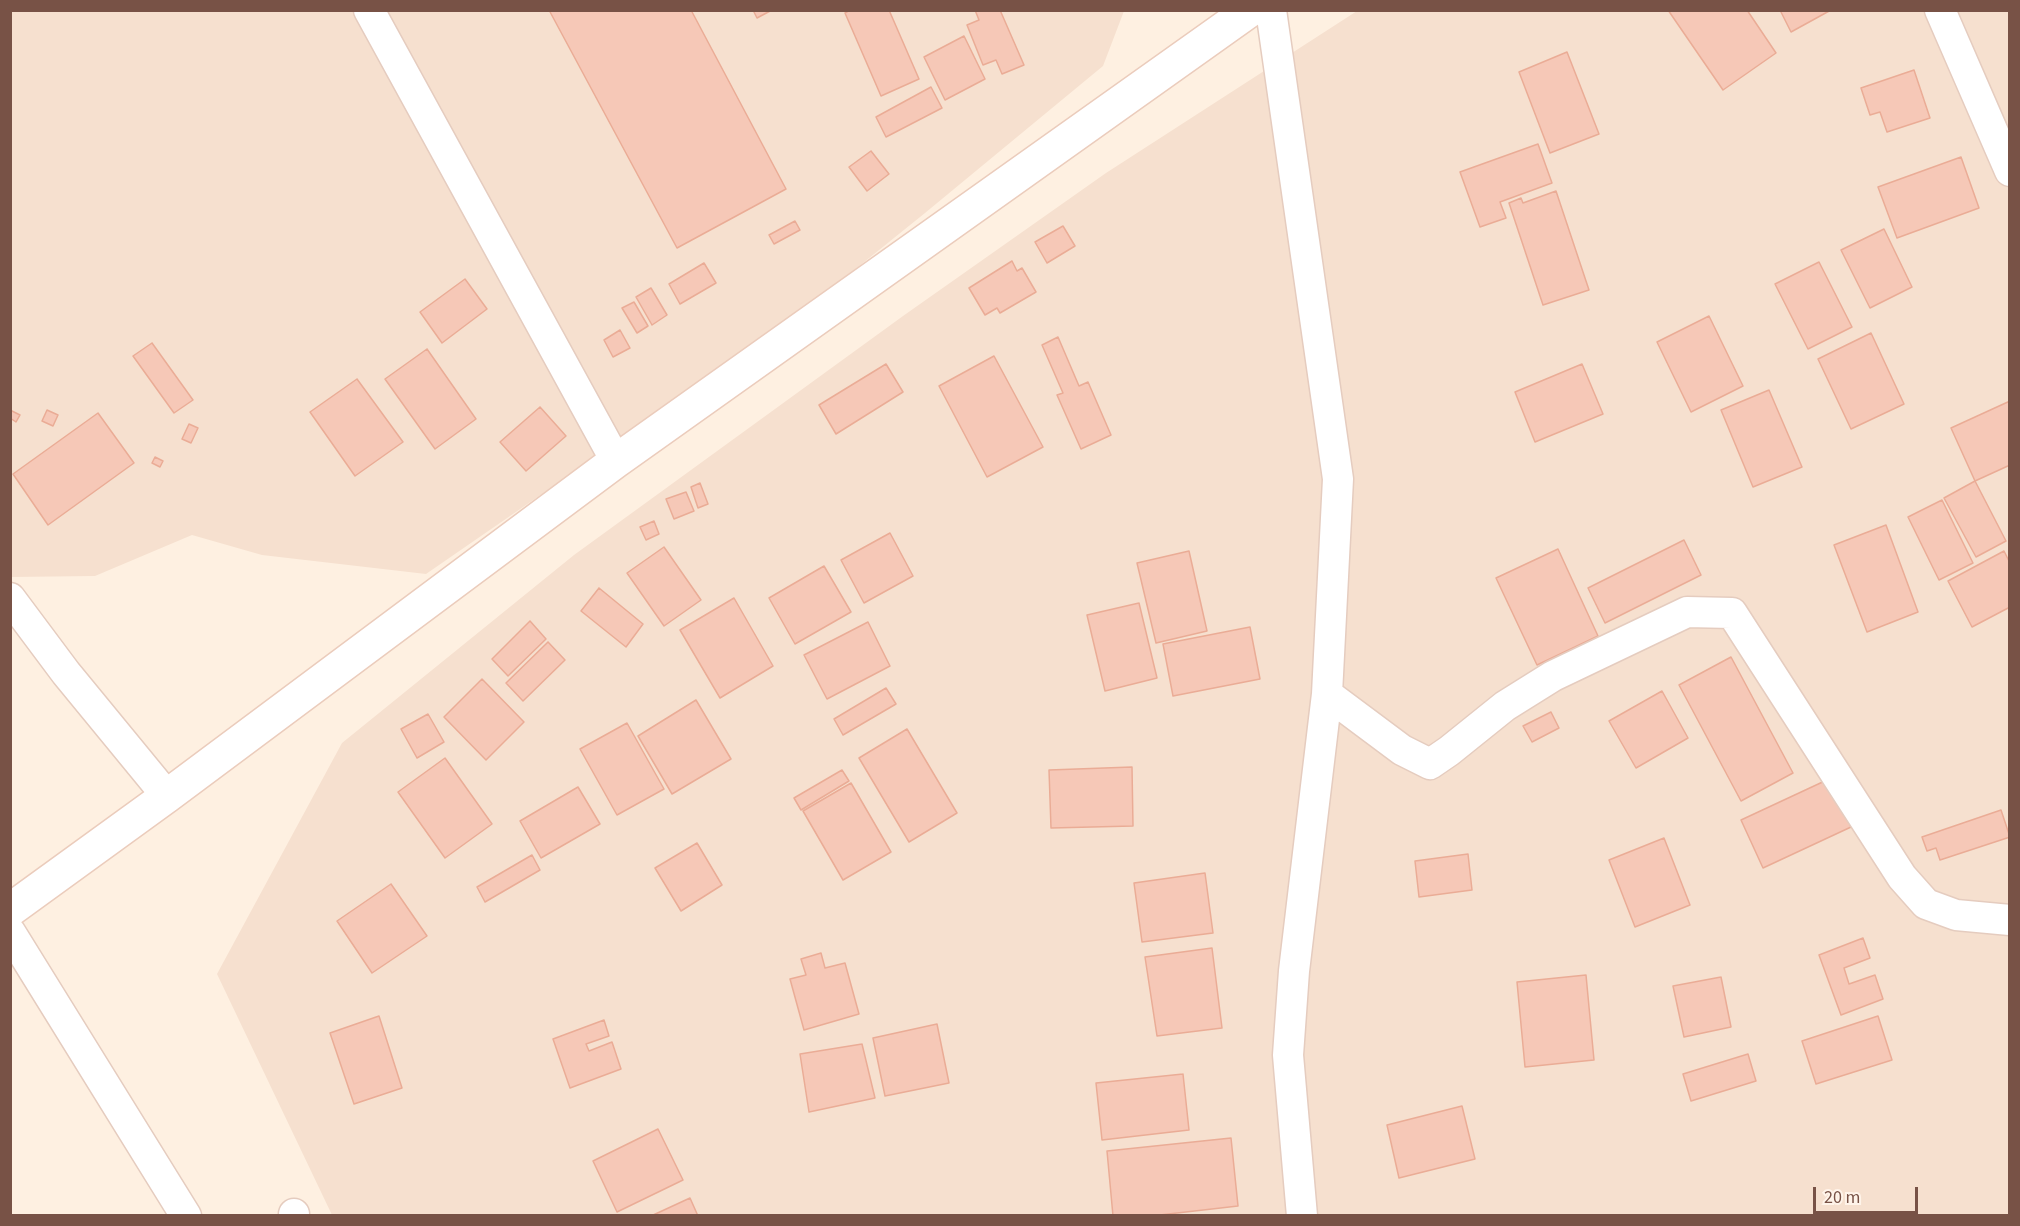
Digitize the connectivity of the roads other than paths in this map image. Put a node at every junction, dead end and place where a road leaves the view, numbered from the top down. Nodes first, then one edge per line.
1 (369, 10) edge
2 (1271, 10) edge
3 (1940, 10) edge
4 (1242, 14) edge
5 (2010, 171) edge
6 (616, 461) junction
7 (10, 598) edge
8 (1327, 694) junction
9 (167, 796) junction
10 (10, 910) edge
11 (2010, 920) edge
12 (10, 932) edge
13 (186, 1215) edge
14 (1302, 1215) edge

1 - 6 street
2 - 8 street
3 - 5 street
4 - 6 main road
6 - 9 main road
7 - 9 street
8 - 11 street
8 - 14 street
9 - 10 main road
12 - 13 street

